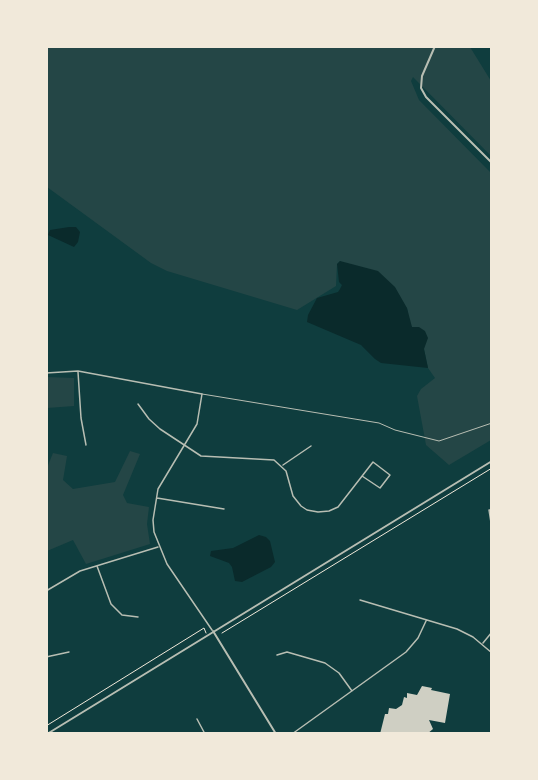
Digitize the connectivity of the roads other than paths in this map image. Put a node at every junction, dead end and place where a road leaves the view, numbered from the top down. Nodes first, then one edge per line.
1 (435, 46) edge
2 (492, 163) edge
3 (78, 371) junction
4 (46, 373) edge
5 (202, 394) junction
6 (138, 404) dead end
7 (492, 423) edge
8 (86, 445) dead end
9 (184, 445) junction
10 (311, 446) dead end
11 (492, 461) edge
12 (282, 466) junction
13 (362, 476) junction
14 (156, 498) junction
15 (224, 509) dead end
16 (492, 510) edge
17 (492, 529) edge
18 (159, 547) junction
19 (97, 565) junction
20 (46, 591) edge
21 (360, 600) dead end
22 (138, 617) dead end
23 (426, 621) junction
24 (213, 631) junction
25 (492, 632) edge
26 (482, 644) junction
27 (69, 652) dead end
28 (492, 653) edge
29 (277, 655) dead end
30 (46, 657) edge
31 (352, 691) junction
32 (197, 719) dead end
33 (47, 734) edge
34 (205, 734) edge
35 (276, 734) edge
36 (292, 734) edge

1 - 2 street
3 - 4 street
3 - 5 street
3 - 8 street
5 - 7 lane
5 - 9 street
6 - 9 street
9 - 12 street
9 - 14 street
10 - 12 street
11 - 24 street
12 - 13 street
13 - 13 street
14 - 15 street
14 - 18 street
16 - 17 street
18 - 19 street
18 - 24 street
19 - 20 street
19 - 22 street
21 - 23 street
23 - 26 street
23 - 31 street
24 - 33 street
24 - 35 street
25 - 26 street
26 - 28 street
27 - 30 street
29 - 31 street
31 - 36 street
32 - 34 street

